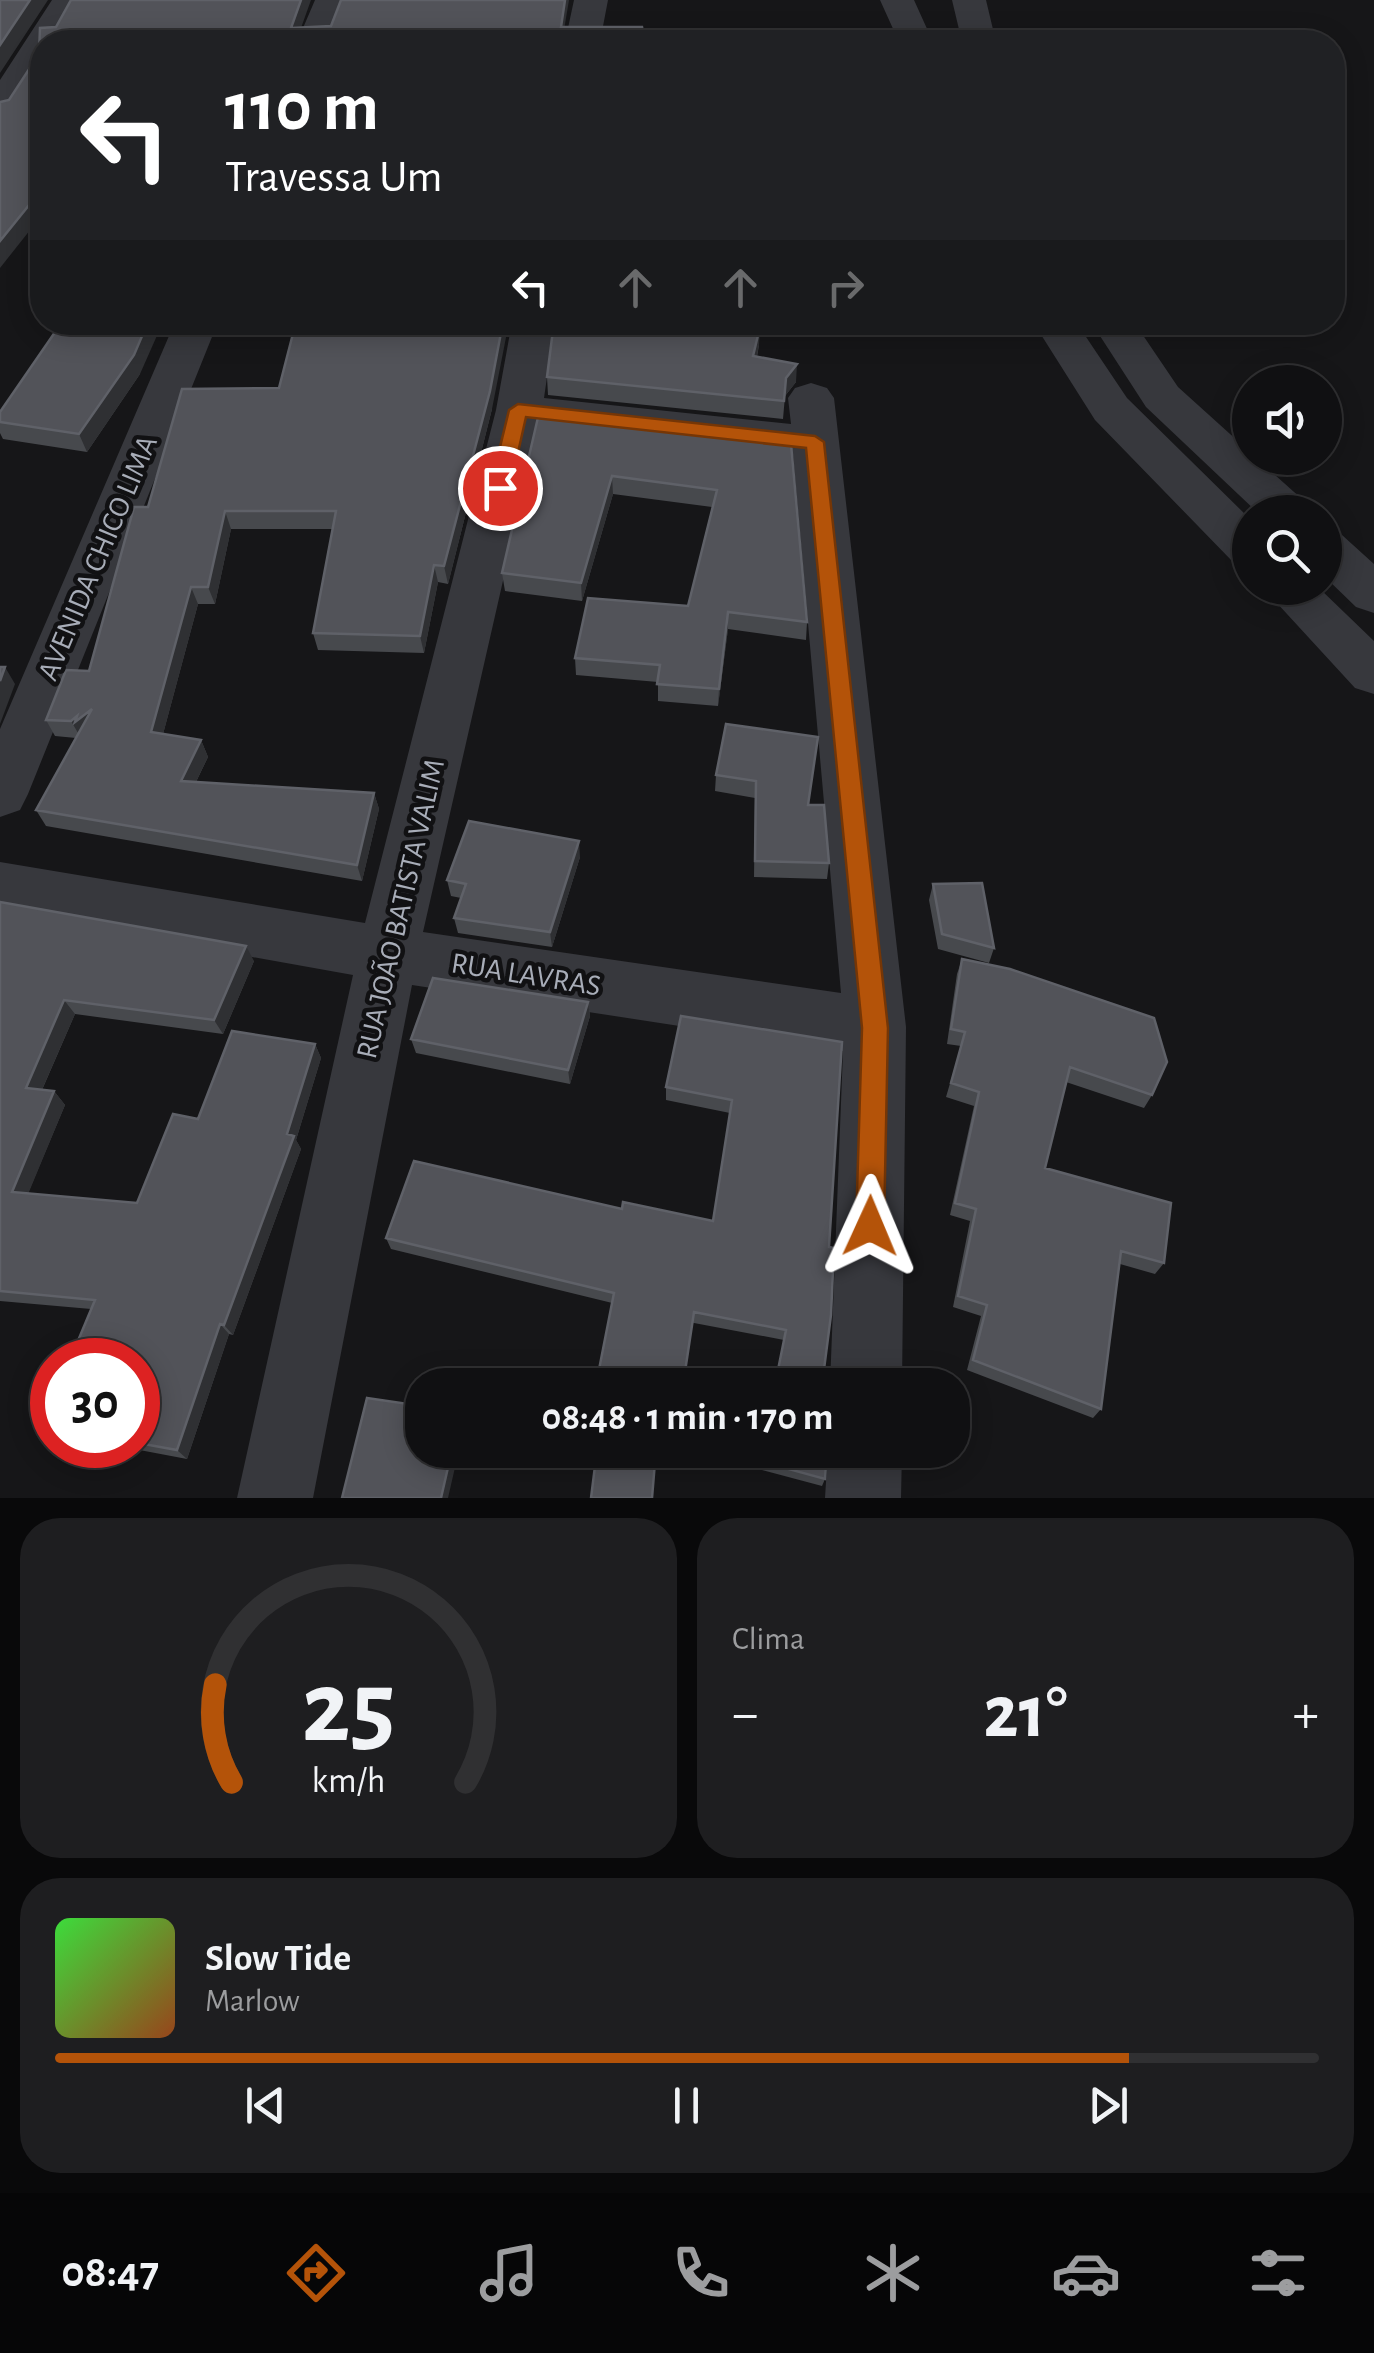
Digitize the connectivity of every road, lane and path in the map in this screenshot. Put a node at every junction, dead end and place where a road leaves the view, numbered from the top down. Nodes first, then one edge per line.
1 (69, 0) edge
2 (332, 0) edge
3 (590, 0) edge
4 (897, 0) edge
5 (969, 0) edge
6 (50, 30) edge
7 (319, 30) edge
8 (585, 30) edge
9 (911, 30) edge
10 (976, 30) edge
11 (30, 61) edge
12 (0, 108) edge
13 (192, 335) edge
14 (532, 335) edge
15 (1063, 335) edge
16 (1121, 335) edge
17 (518, 410) junction
18 (1268, 495) edge
19 (1232, 531) edge
20 (1342, 564) edge
21 (1374, 594) edge
22 (1305, 605) edge
23 (1374, 674) edge
24 (0, 794) edge
25 (0, 887) edge
26 (388, 954) junction
27 (875, 1028) junction
28 (866, 1368) edge
29 (865, 1468) edge
30 (275, 1498) edge
31 (864, 1498) edge

1 - 6 street
2 - 7 street
3 - 8 street
4 - 9 street
5 - 10 street
11 - 12 street
13 - 24 street, AVENIDA CHICO LIMA
14 - 17 street, RUA JOÃO BATISTA VALIM
15 - 19 street
16 - 18 street
17 - 26 street, RUA JOÃO BATISTA VALIM
17 - 27 street
20 - 21 street
22 - 23 street
25 - 26 street, RUA LAVRAS
26 - 27 street, RUA LAVRAS
26 - 30 street, RUA JOÃO BATISTA VALIM
27 - 28 street
29 - 31 street

